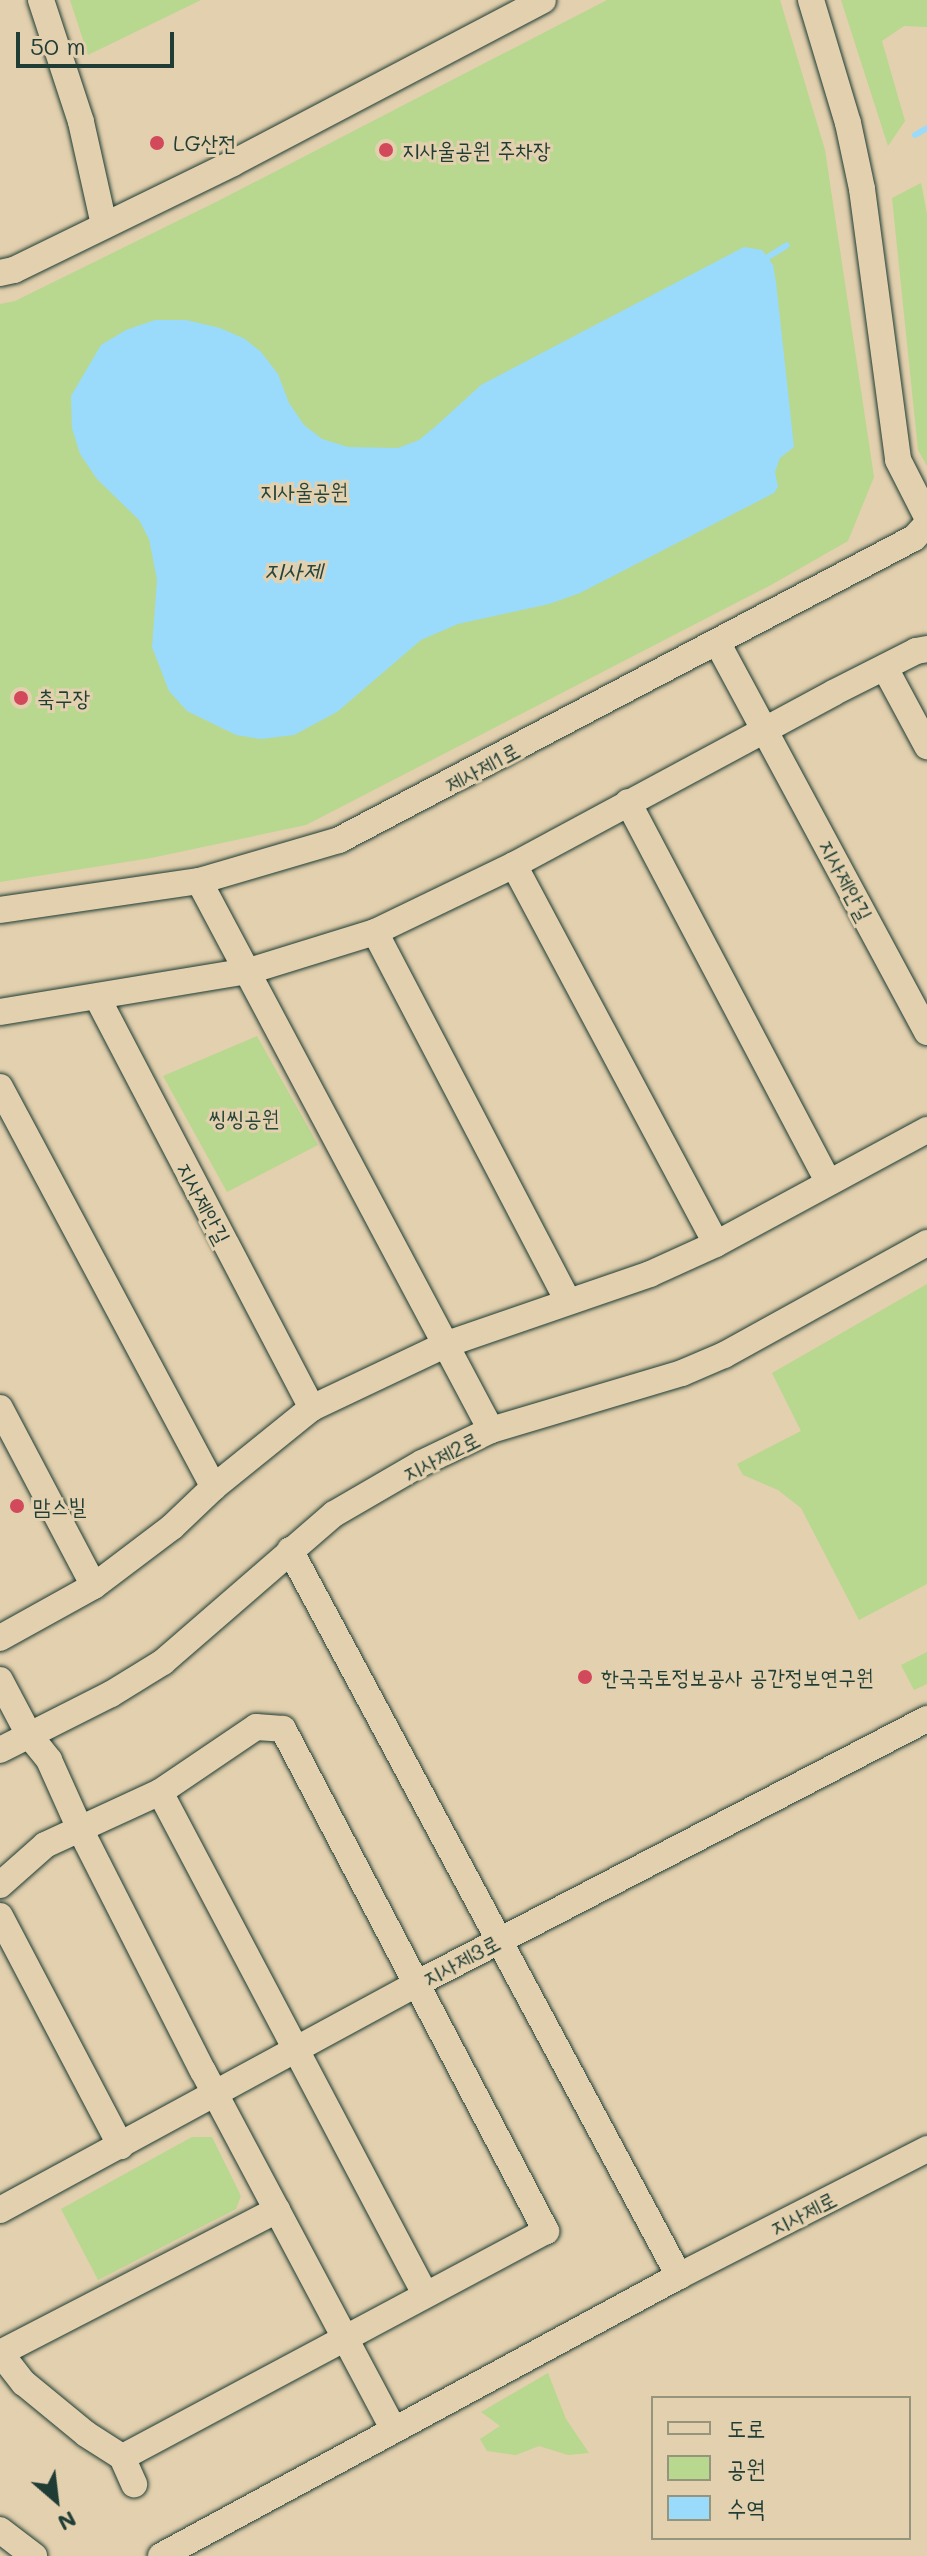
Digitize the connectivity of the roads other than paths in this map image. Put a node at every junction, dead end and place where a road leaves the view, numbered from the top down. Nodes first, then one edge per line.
1 (41, 0) edge
2 (543, 0) edge
3 (811, 0) edge
4 (104, 225) junction
5 (0, 273) edge
6 (927, 517) edge
7 (927, 524) edge
8 (717, 642) junction
9 (927, 649) edge
10 (885, 668) junction
11 (765, 728) junction
12 (927, 746) edge
13 (628, 802) junction
14 (514, 865) junction
15 (199, 881) junction
16 (0, 910) edge
17 (375, 932) junction
18 (249, 971) junction
19 (97, 997) junction
20 (0, 1012) edge
21 (927, 1032) edge
22 (0, 1087) edge
23 (927, 1130) edge
24 (828, 1181) junction
25 (927, 1243) edge
26 (716, 1244) junction
27 (568, 1301) junction
28 (447, 1344) junction
29 (0, 1408) edge
30 (312, 1408) junction
31 (491, 1430) junction
32 (214, 1487) junction
33 (290, 1550) junction
34 (94, 1586) junction
35 (0, 1638) edge
36 (0, 1680) edge
37 (927, 1719) edge
38 (29, 1735) junction
39 (0, 1750) edge
40 (160, 1792) junction
41 (80, 1829) junction
42 (0, 1885) edge
43 (0, 1916) edge
44 (501, 1940) junction
45 (416, 1984) junction
46 (295, 2052) junction
47 (216, 2095) junction
48 (121, 2146) junction
49 (927, 2149) edge
50 (0, 2210) edge
51 (277, 2210) junction
52 (679, 2276) junction
53 (425, 2294) junction
54 (344, 2338) junction
55 (1, 2354) edge
56 (393, 2429) junction
57 (122, 2457) junction
58 (134, 2484) dead end
59 (0, 2530) edge
60 (164, 2555) edge
61 (34, 2556) edge

1 - 4 street
2 - 4 street
3 - 6 street
4 - 5 street
7 - 8 street, 제사제1로
8 - 11 street, 지사제안길
8 - 15 street, 제사제1로
9 - 10 street
10 - 11 street
10 - 12 street
11 - 13 street
11 - 21 street, 지사제안길
13 - 14 street
13 - 24 street
14 - 17 street
14 - 26 street
15 - 16 street, 제사제1로
15 - 18 street
17 - 18 street
17 - 27 street
18 - 19 street
18 - 28 street
19 - 20 street
19 - 30 street, 지사제안길
22 - 32 street
23 - 24 street
24 - 26 street
25 - 31 street, 지사제2로
26 - 27 street
27 - 28 street
28 - 30 street
28 - 31 street
29 - 34 street
30 - 32 street
31 - 33 street, 지사제2로
32 - 34 street
33 - 38 street, 지사제2로
33 - 44 street
34 - 35 street
36 - 38 street
37 - 44 street, 지사제3로
38 - 39 street, 지사제2로
38 - 41 street
40 - 41 street
40 - 45 street
40 - 46 street
41 - 42 street
41 - 47 street
43 - 48 street
44 - 45 street, 지사제3로
44 - 52 street
45 - 46 street, 지사제3로
45 - 53 street
46 - 47 street, 지사제3로
46 - 53 street
47 - 48 street, 지사제3로
47 - 51 street
48 - 50 street, 지사제3로
49 - 52 street, 지사제로
51 - 54 street
51 - 55 street
52 - 56 street, 지사제로
53 - 54 street
54 - 56 street
54 - 57 street
55 - 57 street
56 - 60 street, 지사제로
57 - 58 street
59 - 61 street

